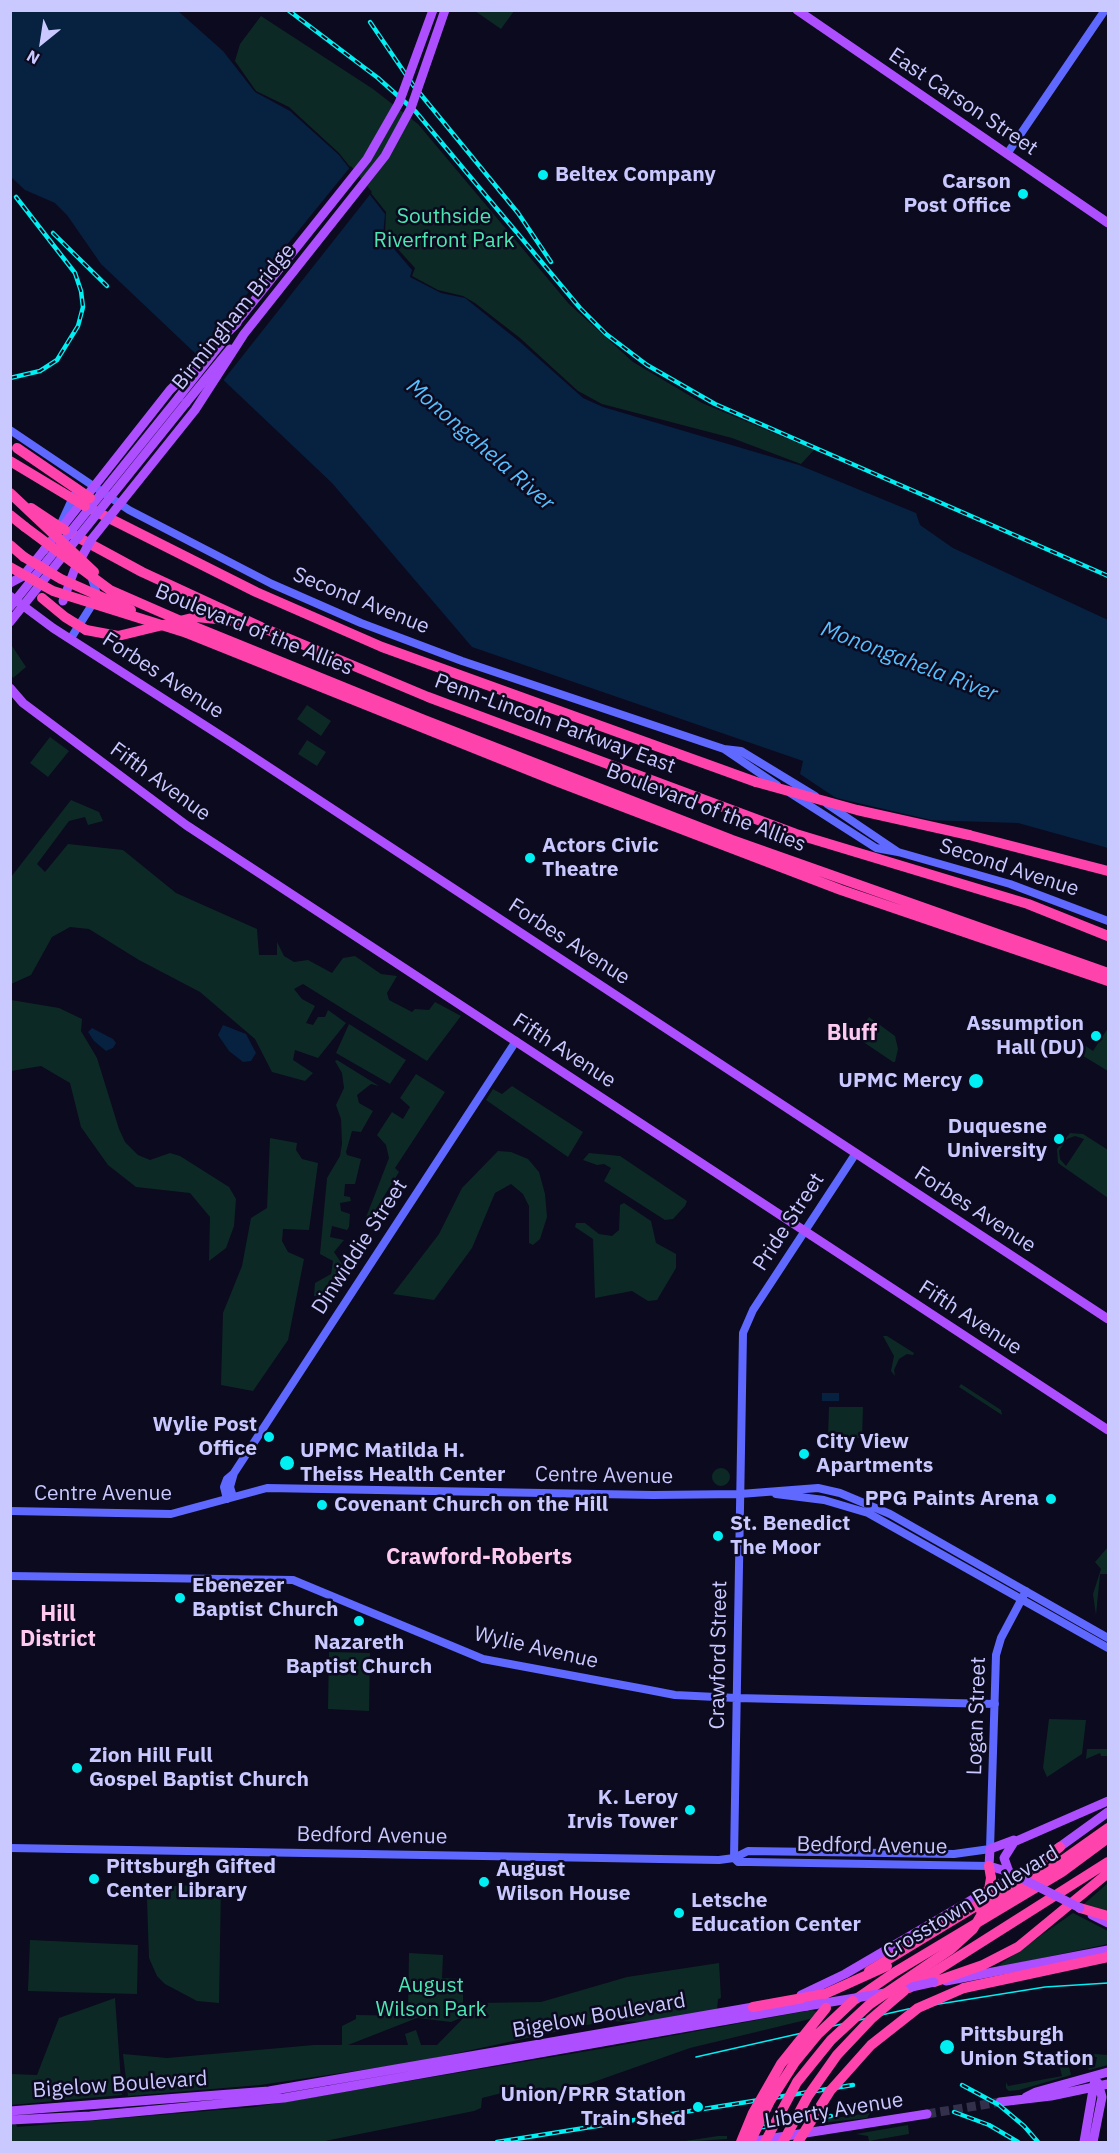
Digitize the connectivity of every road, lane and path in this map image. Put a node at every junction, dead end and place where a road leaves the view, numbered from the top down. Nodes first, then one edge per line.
1 (434, 10) edge
2 (445, 10) edge
3 (797, 10) edge
4 (1105, 10) edge
5 (1007, 154) junction
6 (1108, 224) edge
7 (237, 322) junction
8 (244, 334) junction
9 (10, 430) edge
10 (10, 443) edge
11 (10, 461) edge
12 (83, 481) junction
13 (10, 494) edge
14 (87, 502) junction
15 (10, 515) edge
16 (10, 545) edge
17 (10, 569) edge
18 (10, 582) edge
19 (10, 596) edge
20 (10, 607) edge
21 (147, 608) junction
22 (10, 622) edge
23 (261, 627) junction
24 (53, 628) junction
25 (188, 629) junction
26 (71, 638) junction
27 (10, 688) edge
28 (724, 749) junction
29 (898, 852) junction
30 (1108, 871) edge
31 (1108, 921) edge
32 (1108, 936) edge
33 (1108, 973) edge
34 (1108, 981) edge
35 (516, 1041) junction
36 (856, 1153) junction
37 (806, 1231) junction
38 (753, 1310) joint
39 (1108, 1319) edge
40 (1108, 1430) edge
41 (740, 1494) junction
42 (230, 1498) junction
43 (10, 1511) edge
44 (10, 1576) edge
45 (1024, 1595) junction
46 (1108, 1638) edge
47 (1108, 1648) edge
48 (736, 1698) junction
49 (995, 1704) junction
50 (1108, 1800) edge
51 (1106, 1816) edge
52 (1108, 1828) edge
53 (1022, 1837) junction
54 (1108, 1838) edge
55 (1060, 1847) junction
56 (10, 1848) edge
57 (990, 1849) junction
58 (734, 1858) junction
59 (1108, 1862) edge
60 (989, 1866) junction
61 (1010, 1872) junction
62 (1108, 1873) edge
63 (1080, 1908) junction
64 (1108, 1916) edge
65 (1108, 1923) edge
66 (1108, 1952) edge
67 (1108, 1962) edge
68 (1082, 1964) junction
69 (934, 1982) junction
70 (753, 2007) junction
71 (1108, 2072) edge
72 (1094, 2075) junction
73 (1101, 2086) edge
74 (1024, 2098) junction
75 (1000, 2102) tunnel mouth
76 (10, 2111) edge
77 (927, 2114) tunnel mouth
78 (10, 2120) edge
79 (741, 2142) edge
80 (749, 2142) edge
81 (765, 2142) edge
82 (783, 2142) edge
83 (798, 2142) edge
84 (1084, 2142) edge
85 (1093, 2142) edge

1 - 7 main road, Birmingham Bridge, bridge
2 - 8 main road, Birmingham Bridge, bridge
3 - 5 main road, East Carson Street
4 - 5 street
5 - 6 main road, East Carson Street
7 - 18 main road, bridge
7 - 20 main road, Birmingham Bridge, bridge
8 - 22 main road, Birmingham Bridge, bridge
8 - 24 main road, bridge
9 - 12 street, Second Avenue
10 - 14 highway, bridge
11 - 14 highway, Penn-Lincoln Parkway East, bridge
12 - 26 street
12 - 28 street, Second Avenue
13 - 21 highway, bridge
13 - 23 highway, Penn-Lincoln Parkway East
14 - 30 highway, Penn-Lincoln Parkway East, bridge
15 - 21 highway, Boulevard of the Allies, bridge
16 - 25 highway, bridge
17 - 23 highway, bridge
17 - 25 highway, Boulevard of the Allies, bridge
19 - 24 main road, Forbes Avenue
21 - 25 highway, Boulevard of the Allies, bridge
23 - 32 highway, Penn-Lincoln Parkway East
24 - 26 main road, Forbes Avenue
25 - 33 highway, Boulevard of the Allies
25 - 34 highway, Boulevard of the Allies
26 - 36 main road, Forbes Avenue
27 - 35 main road, Fifth Avenue
28 - 29 street, Second Avenue
28 - 29 street, Second Avenue
29 - 31 street, Second Avenue
35 - 37 main road, Fifth Avenue
35 - 42 street, Dinwiddie Street
36 - 37 street, Pride Street
36 - 39 main road, Forbes Avenue
37 - 38 street, Pride Street
37 - 40 main road, Fifth Avenue
38 - 41 street, Crawford Street
41 - 42 street, Centre Avenue
41 - 45 street, Centre Avenue
41 - 48 street, Crawford Street
42 - 43 street, Centre Avenue
44 - 48 street, Wylie Avenue
45 - 46 street, Centre Avenue
45 - 47 street, Centre Avenue
45 - 49 street, Logan Street
48 - 49 street, Wylie Avenue
48 - 58 street, Crawford Street
49 - 57 street, Logan Street
50 - 53 main road
51 - 55 main road, Bigelow Boulevard
52 - 70 highway, bridge
53 - 57 main road
53 - 61 main road
54 - 80 highway, Crosstown Boulevard, bridge
55 - 70 main road, Bigelow Boulevard
55 - 79 highway, bridge
56 - 58 street, Bedford Avenue
57 - 58 street, Bedford Avenue
57 - 60 main road
58 - 60 street, Bedford Avenue
59 - 82 highway, Crosstown Boulevard, bridge
60 - 61 main road, Bedford Avenue
60 - 81 highway, bridge
61 - 63 main road, Bedford Avenue, bridge
62 - 69 highway
63 - 64 highway
63 - 65 main road, Bedford Avenue
66 - 68 highway
66 - 69 main road, Bigelow Boulevard
67 - 68 highway
68 - 83 highway, bridge
69 - 78 main road, Bigelow Boulevard, bridge
70 - 76 main road, Bigelow Boulevard
71 - 72 main road
72 - 73 main road
72 - 74 main road
73 - 74 main road
73 - 84 main road
73 - 85 main road
74 - 75 main road
77 - 80 main road, Liberty Avenue

